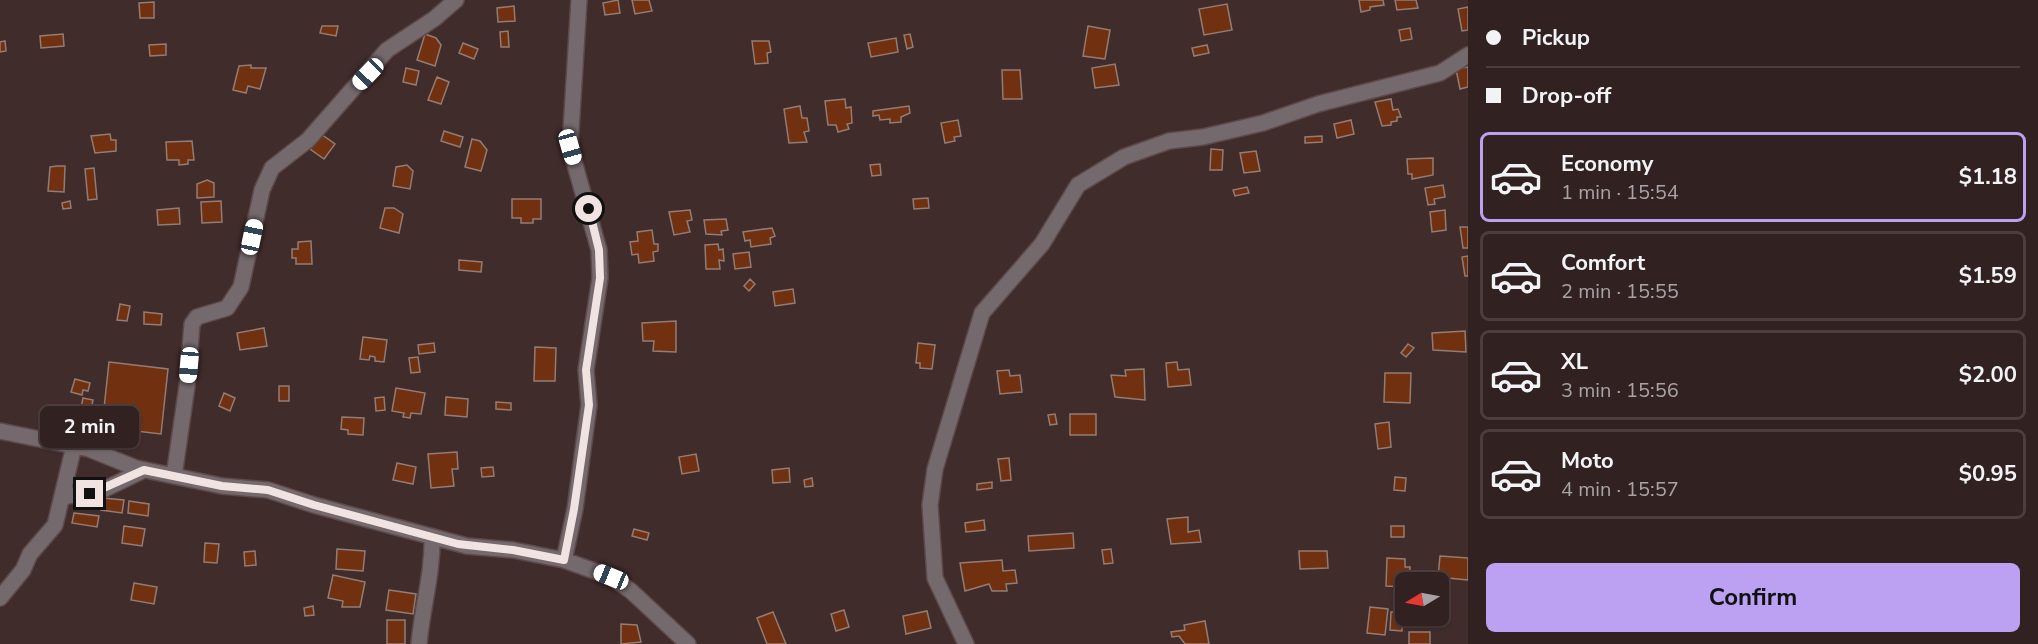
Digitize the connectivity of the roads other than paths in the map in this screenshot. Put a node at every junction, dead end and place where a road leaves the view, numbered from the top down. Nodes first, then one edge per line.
1 (456, 0) edge
2 (579, 0) edge
3 (1468, 55) edge
4 (0, 431) edge
5 (74, 446) junction
6 (144, 470) junction
7 (174, 476) junction
8 (62, 497) junction
9 (432, 537) junction
10 (458, 544) junction
11 (564, 560) junction
12 (432, 562) junction
13 (0, 598) edge
14 (419, 644) edge
15 (688, 644) edge
16 (966, 644) edge

1 - 7 street
2 - 11 street
3 - 16 street
4 - 5 street
5 - 6 street
5 - 8 street
6 - 7 street
6 - 8 street
7 - 9 street
8 - 13 street
9 - 10 street
9 - 12 street
10 - 11 street
10 - 12 street
11 - 15 street
12 - 14 street

